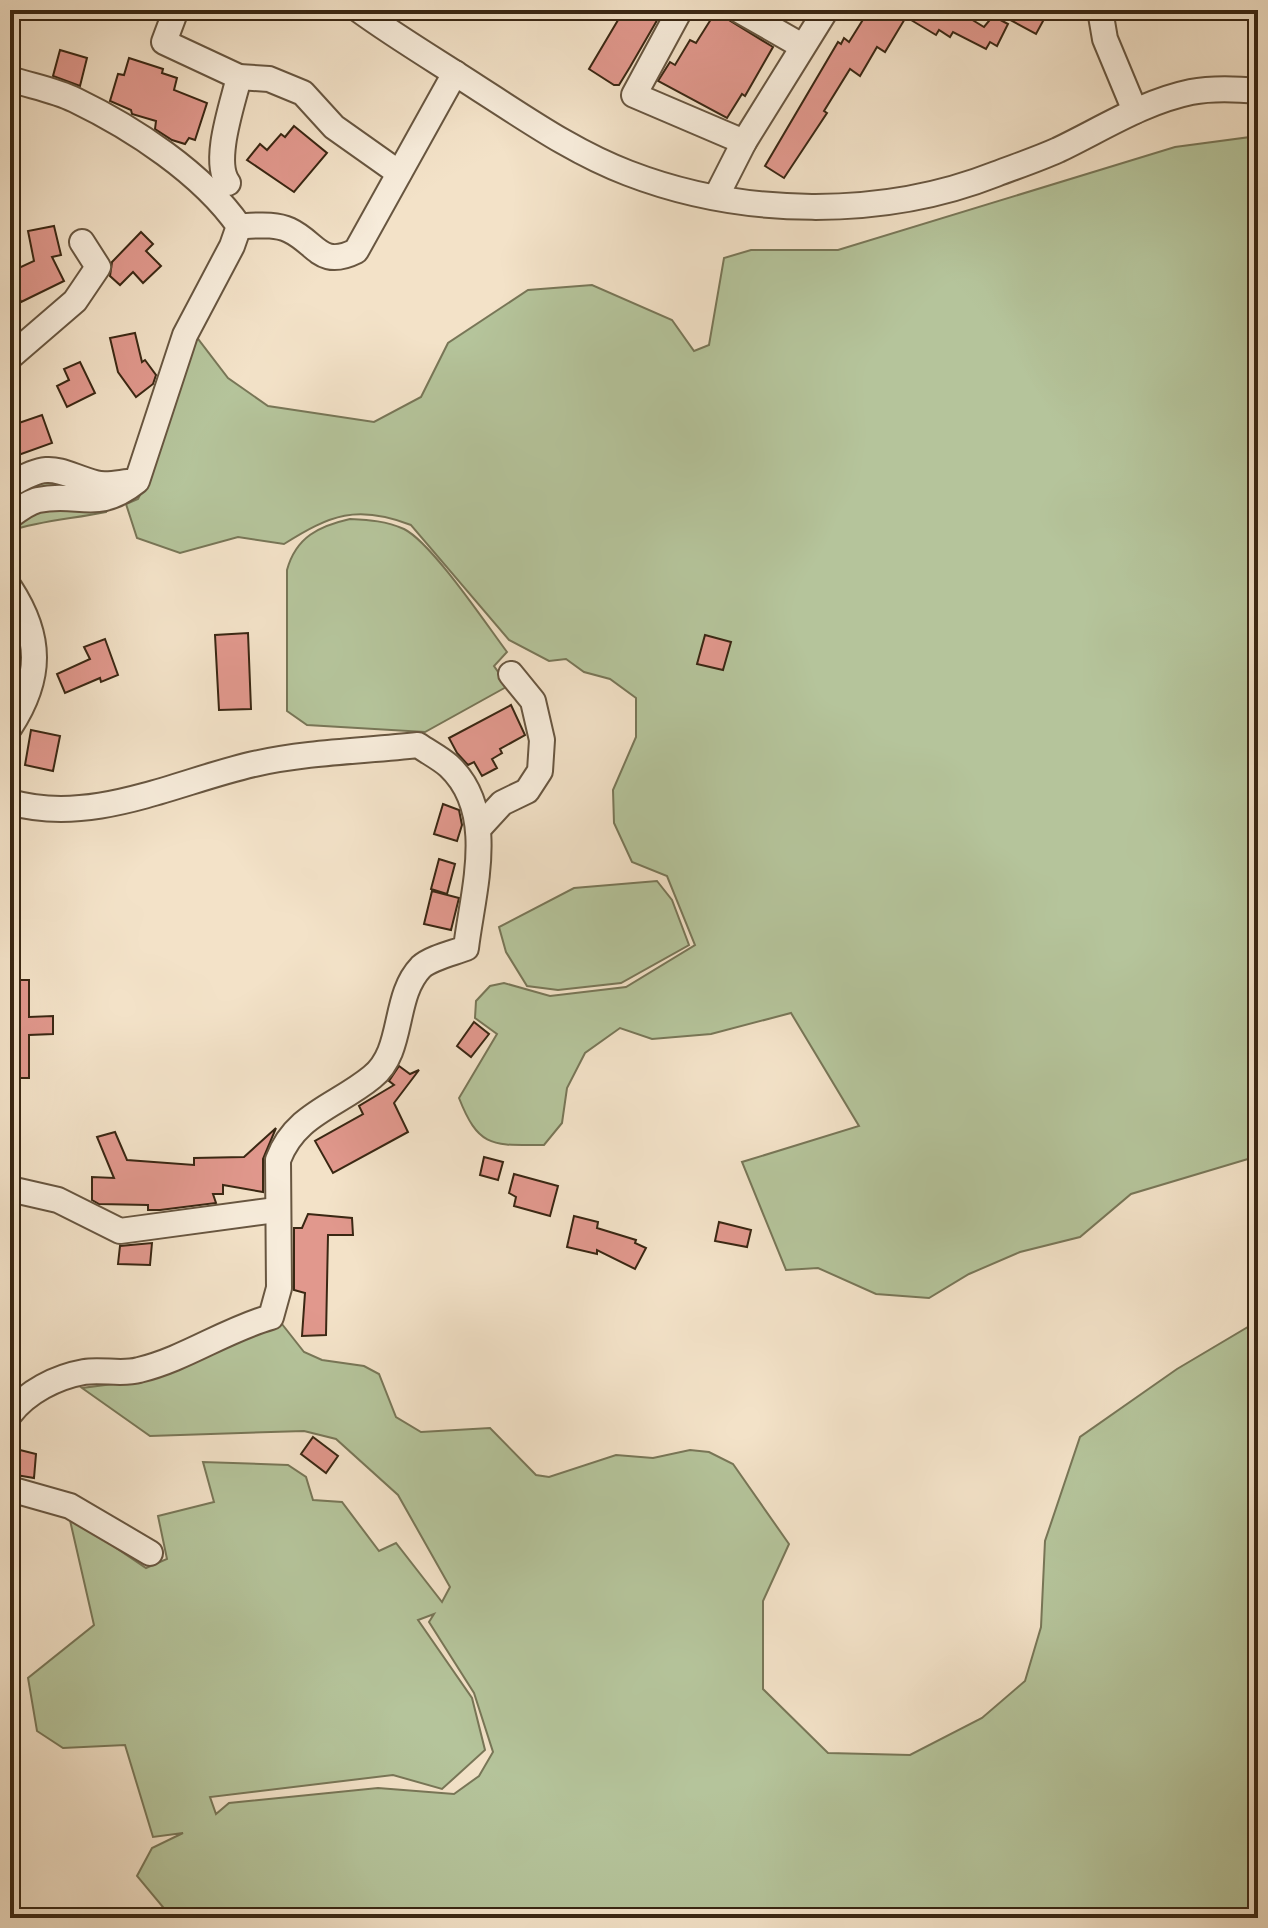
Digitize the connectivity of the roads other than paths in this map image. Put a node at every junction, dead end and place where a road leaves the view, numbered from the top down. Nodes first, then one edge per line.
1 (176, 10) edge
2 (359, 10) edge
3 (680, 10) edge
4 (739, 10) edge
5 (826, 10) edge
6 (1100, 10) edge
7 (802, 46) junction
8 (455, 73) junction
9 (239, 77) junction
10 (10, 79) edge
11 (1258, 91) edge
12 (1135, 111) junction
13 (744, 142) junction
14 (399, 173) junction
15 (228, 183) dead end
16 (716, 197) junction
17 (239, 226) junction
18 (82, 242) dead end
19 (10, 357) edge
20 (137, 481) junction
21 (10, 485) edge
22 (10, 516) edge
23 (10, 588) edge
24 (511, 674) dead end
25 (10, 727) edge
26 (10, 802) edge
27 (480, 827) junction
28 (10, 1189) edge
29 (276, 1210) junction
30 (10, 1414) edge
31 (10, 1489) edge
32 (150, 1553) dead end

1 - 9 street
2 - 8 street
3 - 13 street
4 - 7 street
5 - 7 street
6 - 12 street
7 - 13 street
8 - 14 street
8 - 16 street
9 - 14 street
9 - 15 street
10 - 17 street
11 - 12 street
12 - 16 street
13 - 16 street
14 - 17 street
17 - 20 street
18 - 19 street
20 - 21 street
20 - 22 street
23 - 25 street
24 - 27 street
26 - 27 street
27 - 29 street
28 - 29 street
29 - 30 street
31 - 32 street

